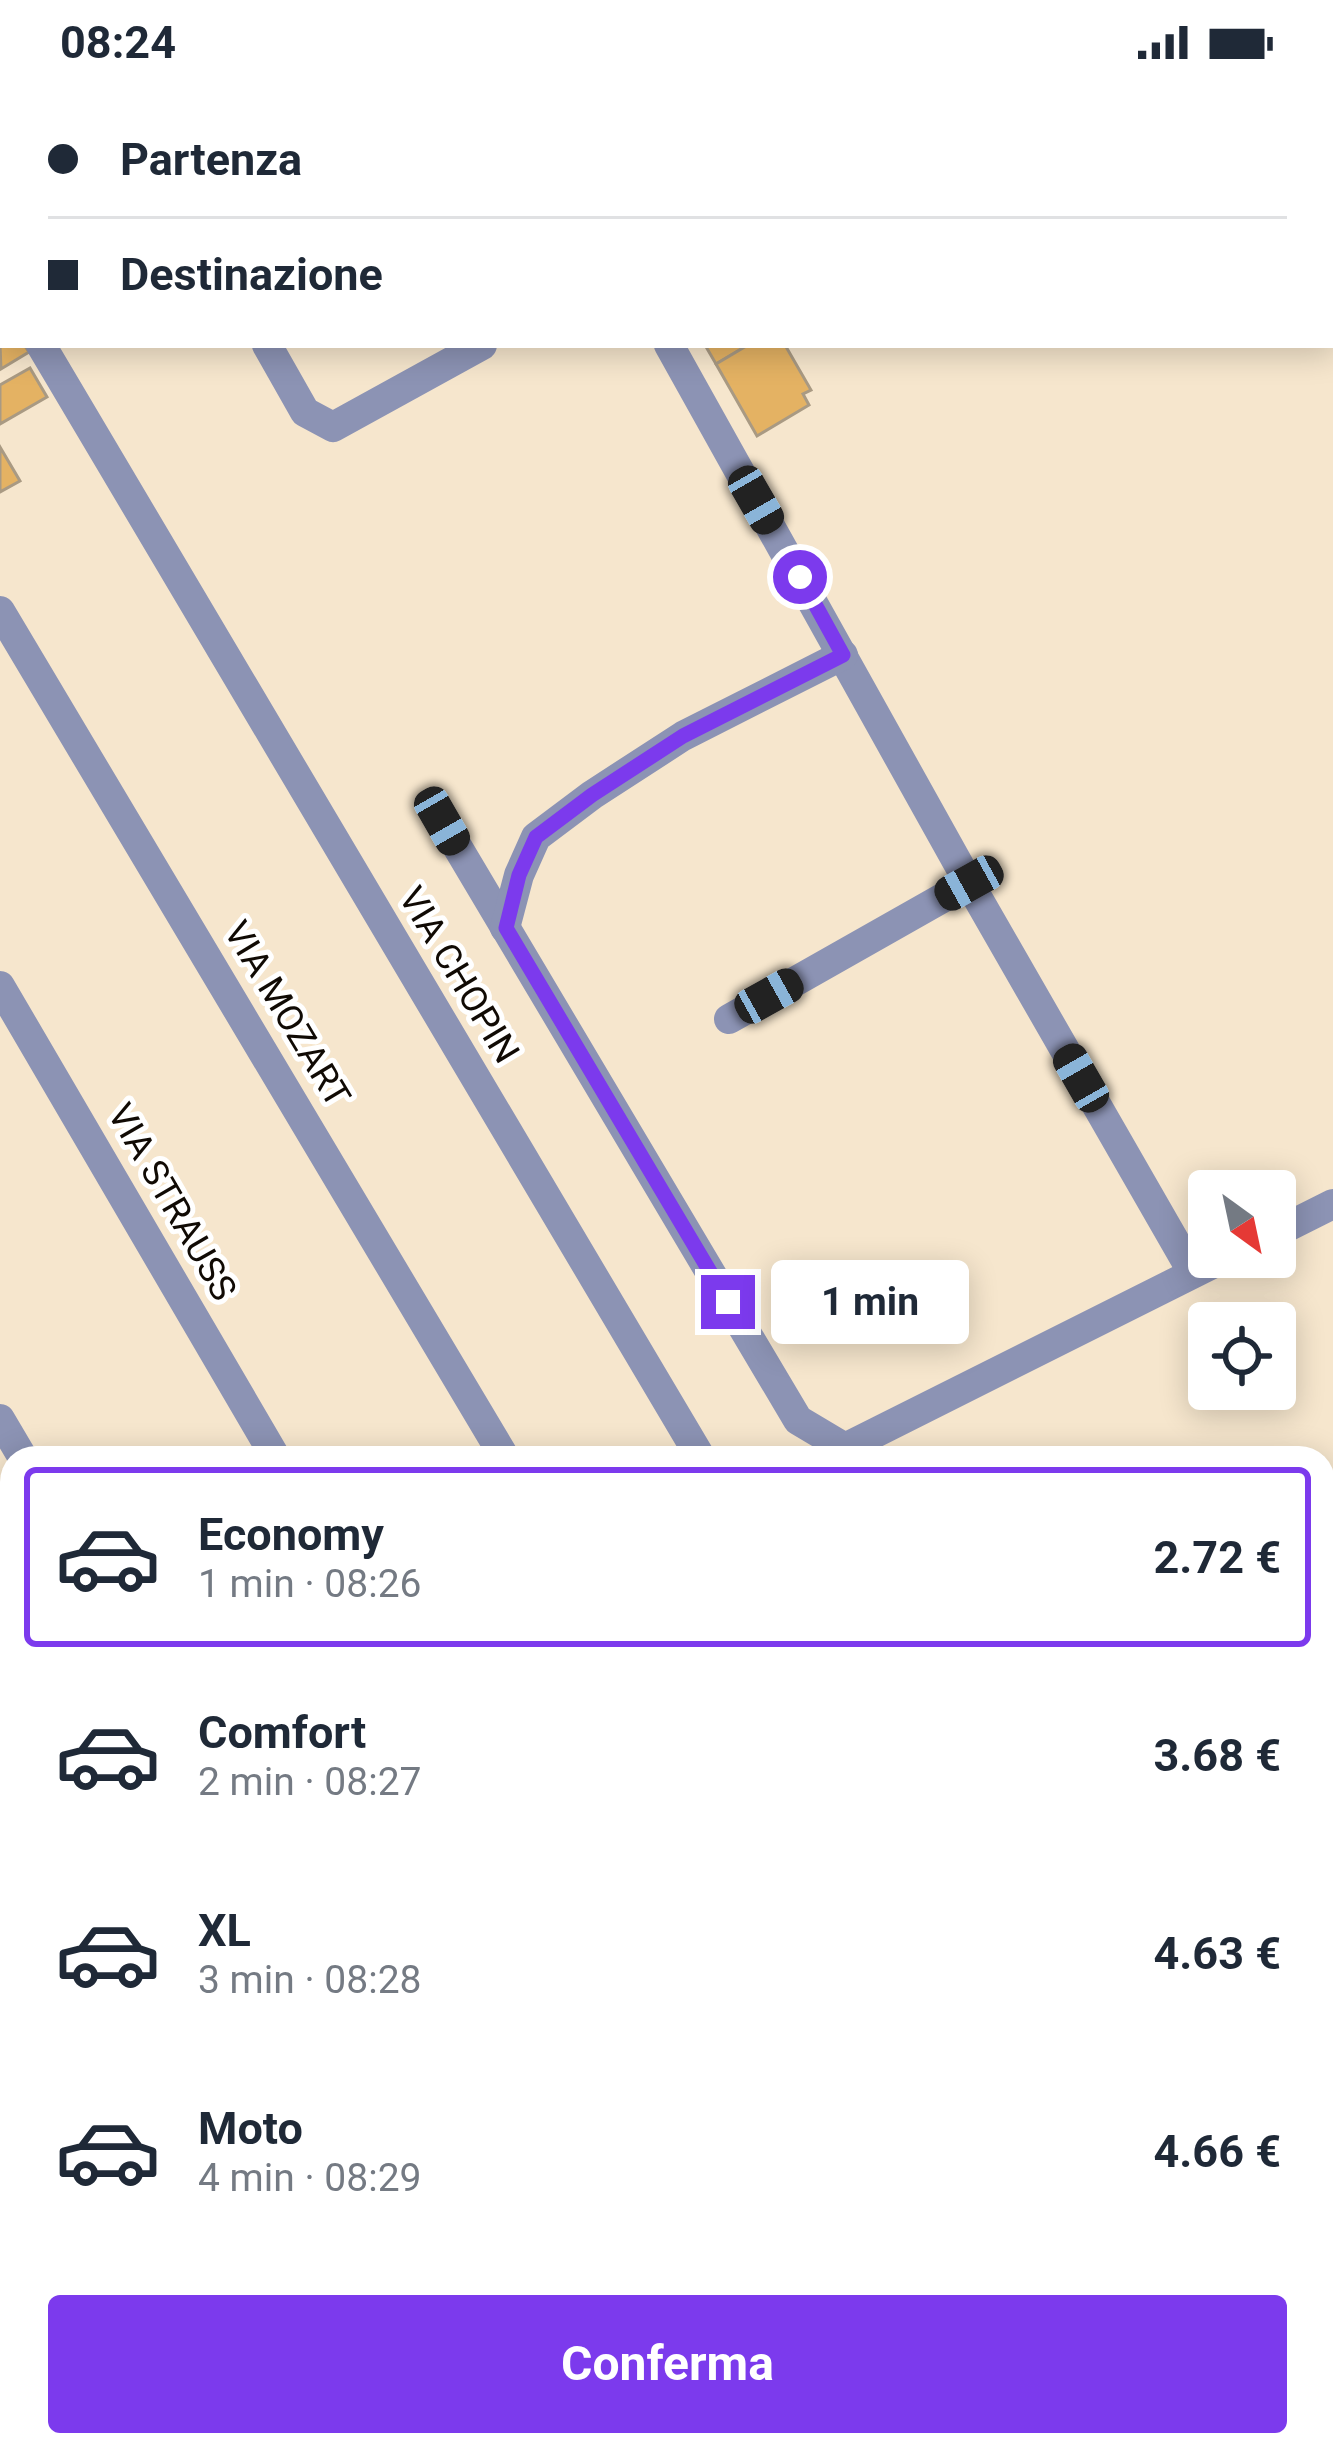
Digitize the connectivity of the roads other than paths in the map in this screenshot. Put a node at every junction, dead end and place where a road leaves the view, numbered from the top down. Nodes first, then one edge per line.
1 (43, 348) edge
2 (269, 348) edge
3 (477, 348) edge
4 (671, 348) edge
5 (0, 611) edge
6 (843, 655) junction
7 (442, 821) dead end
8 (969, 883) junction
9 (506, 928) junction
10 (0, 986) edge
11 (729, 1018) dead end
12 (1333, 1204) edge
13 (1296, 1222) edge
14 (1188, 1265) edge
15 (1188, 1277) edge
16 (0, 1419) edge
17 (16, 1446) edge
18 (269, 1446) edge
19 (499, 1446) edge
20 (693, 1446) edge
21 (832, 1446) edge
22 (855, 1446) edge

1 - 20 street, VIA CHOPIN
2 - 3 street
4 - 6 street
5 - 19 street, VIA MOZART
6 - 8 street
6 - 9 street
7 - 9 street
8 - 11 street
8 - 14 street
9 - 21 street
10 - 18 street, VIA STRAUSS
12 - 13 street
15 - 22 street
16 - 17 street

